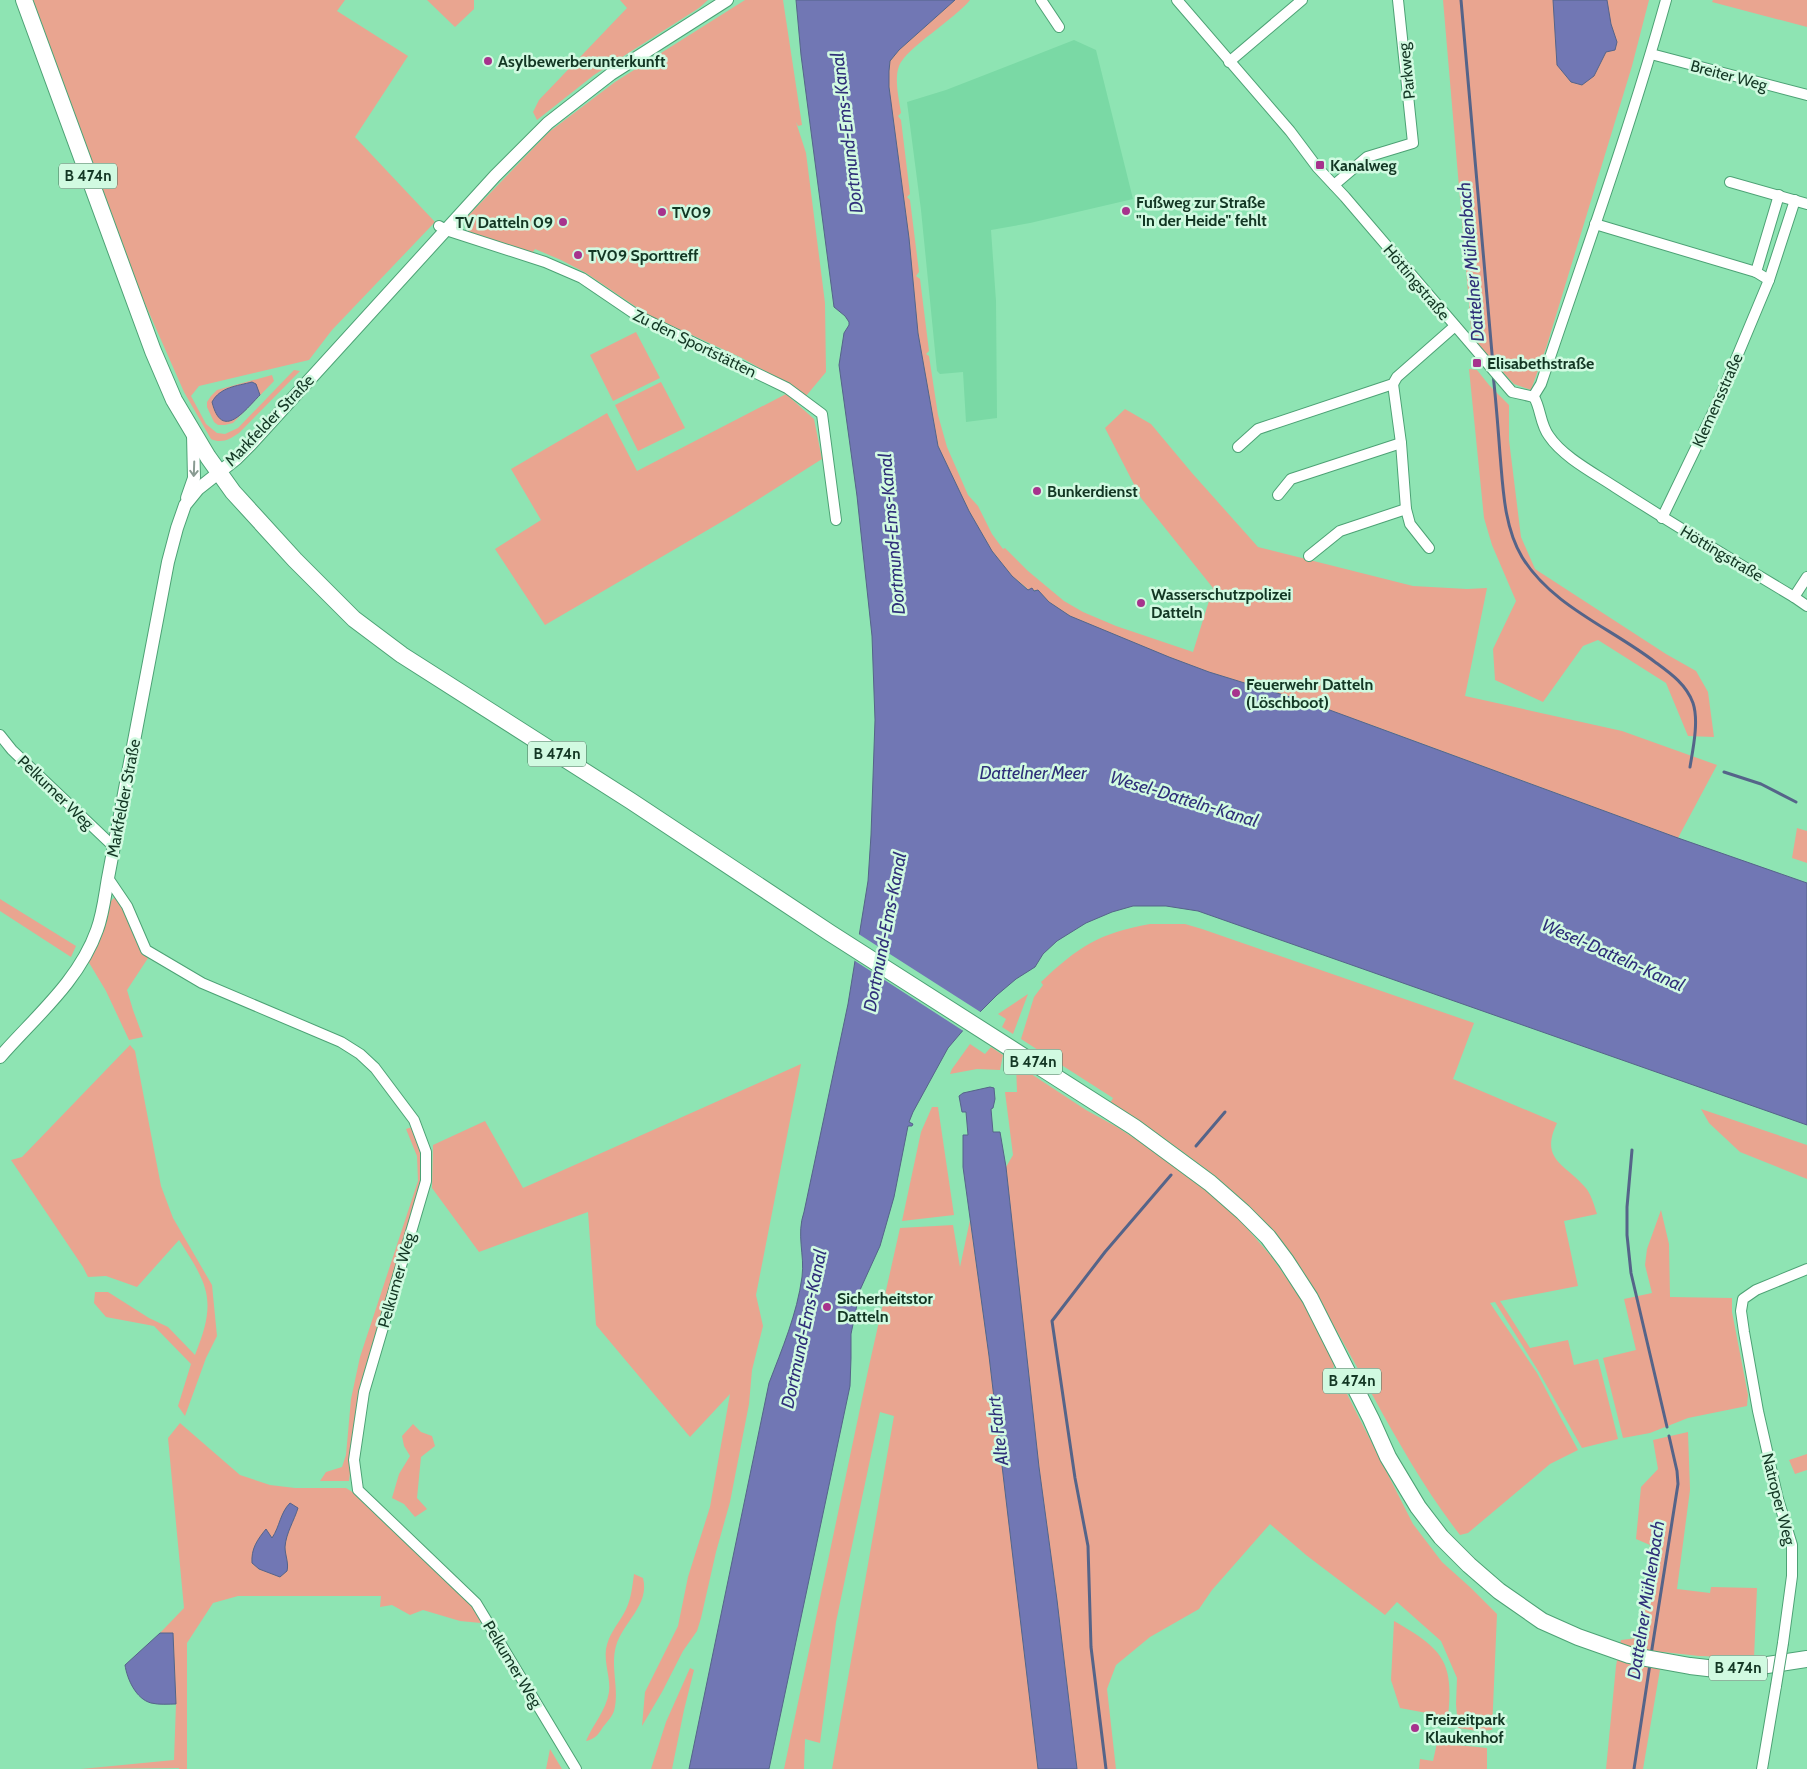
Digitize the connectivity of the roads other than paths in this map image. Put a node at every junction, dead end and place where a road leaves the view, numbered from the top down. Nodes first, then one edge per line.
1 (24, 0) edge
2 (1041, 0) edge
3 (1177, 0) edge
4 (1302, 0) edge
5 (1398, 0) edge
6 (1666, 0) edge
7 (723, 1) edge
8 (1291, 4) edge
9 (1059, 27) dead end
10 (1651, 54) junction
11 (1229, 62) junction
12 (1807, 95) edge
13 (1730, 182) dead end
14 (1334, 185) junction
15 (1779, 195) junction
16 (1795, 200) junction
17 (1807, 204) edge
18 (1595, 224) junction
19 (443, 228) junction
20 (1756, 272) junction
21 (1769, 280) junction
22 (1455, 326) junction
23 (1393, 384) junction
24 (1533, 397) junction
25 (193, 432) junction
26 (1401, 443) junction
27 (1238, 447) dead end
28 (218, 472) junction
29 (1278, 495) dead end
30 (184, 505) junction
31 (1406, 509) junction
32 (1662, 518) junction
33 (836, 520) dead end
34 (1428, 548) dead end
35 (1310, 556) dead end
36 (1807, 577) edge
37 (1794, 597) junction
38 (1807, 606) edge
39 (0, 735) edge
40 (114, 847) junction
41 (108, 878) junction
42 (0, 1057) edge
43 (1807, 1269) edge
44 (1807, 1659) edge
45 (576, 1769) edge
46 (1762, 1769) edge

1 - 25 main road, B 474n
2 - 9 street
3 - 11 street, Höttingstraße
4 - 8 street
5 - 14 street, Parkweg
6 - 10 street
7 - 19 street, Markfelder Straße
8 - 11 street
10 - 12 street, Breiter Weg
10 - 18 street
11 - 14 street, Höttingstraße
13 - 15 street
14 - 22 street, Höttingstraße
15 - 16 street
15 - 20 street
16 - 17 street
16 - 21 street, Klemensstraße
18 - 20 street
18 - 24 street
19 - 28 street, Markfelder Straße
19 - 33 street, Zu den Sportstätten
20 - 21 street
21 - 32 street, Klemensstraße
22 - 23 street
22 - 24 street, Höttingstraße
23 - 26 street
23 - 27 street
24 - 32 street, Höttingstraße
25 - 28 main road, B 474n
25 -> 30 street
26 - 29 street
26 - 31 street
28 - 30 street, Markfelder Straße
28 - 44 main road, B 474n
30 - 40 street, Markfelder Straße
31 - 34 street
31 - 35 street
32 - 37 street, Höttingstraße
36 - 37 street
37 - 38 street, Höttingstraße
39 - 40 street, Pelkumer Weg
40 - 41 street, Markfelder Straße
41 - 42 street, Markfelder Straße
41 - 45 street, Pelkumer Weg
43 - 46 street, Natroper Weg, bridge

